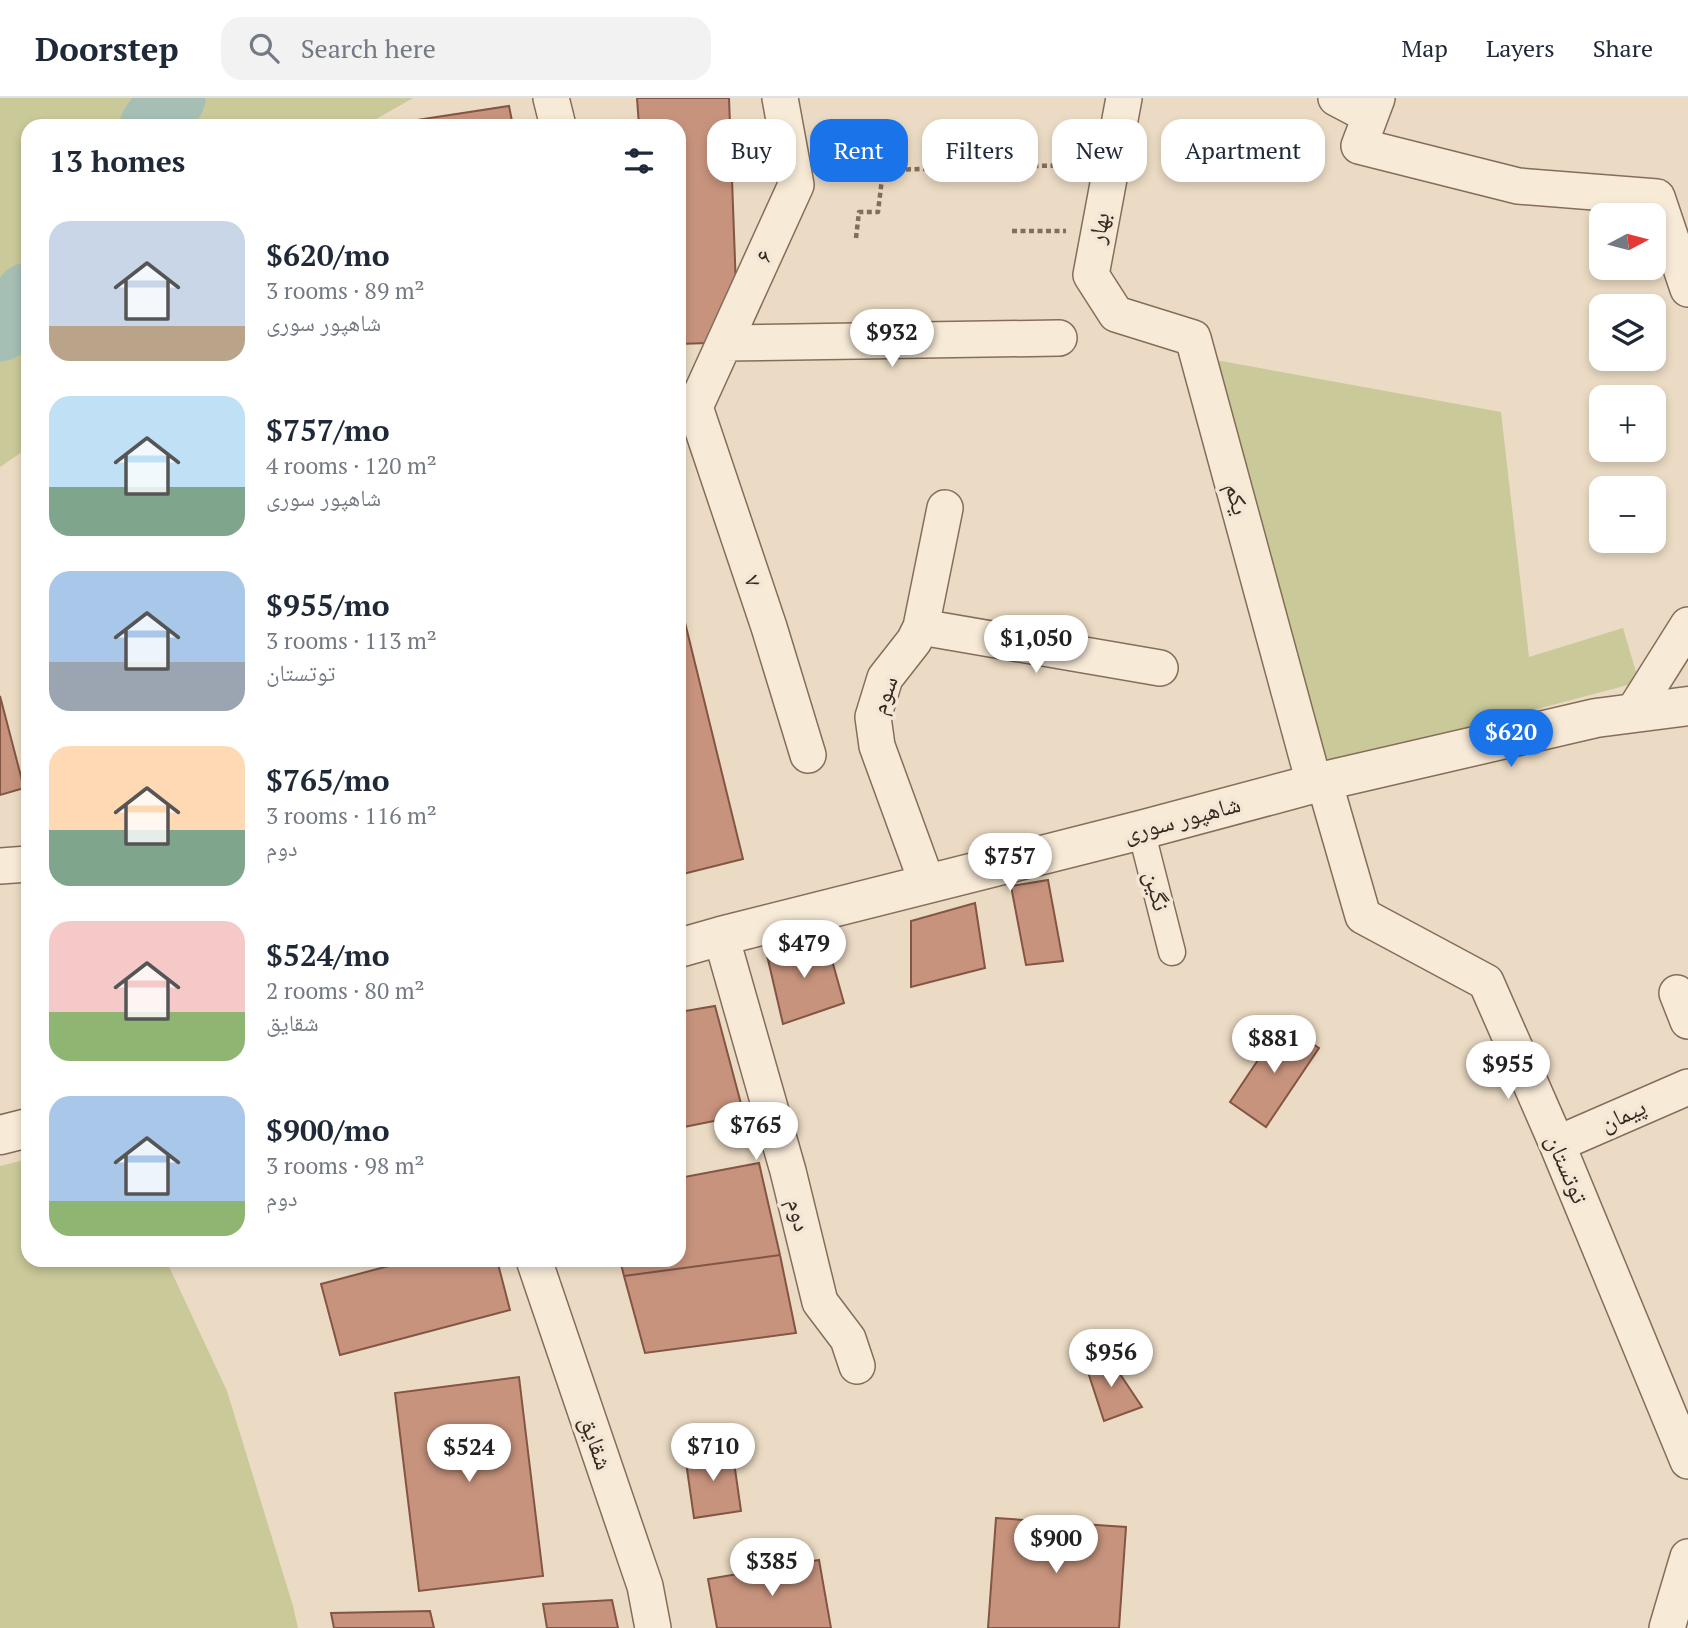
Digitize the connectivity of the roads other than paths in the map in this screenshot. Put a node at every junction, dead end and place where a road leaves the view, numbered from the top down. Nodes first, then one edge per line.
1 (551, 98) edge
2 (780, 98) edge
3 (1124, 98) edge
4 (1336, 98) edge
5 (556, 119) edge
6 (1369, 120) edge
7 (1091, 275) joint
8 (1688, 289) edge
9 (1059, 338) dead end
10 (723, 343) junction
11 (687, 408) edge
12 (946, 508) dead end
13 (1688, 625) edge
14 (921, 627) junction
15 (1160, 668) dead end
16 (1688, 706) edge
17 (1632, 714) junction
18 (808, 755) dead end
19 (1319, 782) junction
20 (1141, 830) junction
21 (21, 864) edge
22 (0, 866) edge
23 (927, 883) junction
24 (721, 936) junction
25 (686, 946) edge
26 (1172, 953) dead end
27 (1688, 1087) edge
28 (21, 1130) edge
29 (0, 1135) edge
30 (1557, 1144) junction
31 (536, 1267) edge
32 (857, 1366) dead end
33 (1688, 1461) edge
34 (1688, 1556) edge
35 (653, 1628) edge
36 (1667, 1628) edge

1 - 5 street
2 - 10 street, ۶
3 - 7 street, بهار
4 - 6 street
6 - 8 street
7 - 19 street, یکم
9 - 10 street
10 - 11 street, ۶
11 - 18 street, ۷
12 - 14 street, سوم
13 - 17 street
14 - 15 street
14 - 23 street, سوم
16 - 17 street, شاهپور سوری
17 - 19 street, شاهپور سوری
19 - 20 street, شاهپور سوری
19 - 30 street, توتستان
20 - 23 street, شاهپور سوری
20 - 26 street, نگین
21 - 22 street
23 - 24 street, شاهپور سوری
24 - 25 street, شاهپور سوری
24 - 32 street, دوم
27 - 30 street, پیمان
28 - 29 street
30 - 33 street, توتستان
31 - 35 street, شقایق
34 - 36 street

